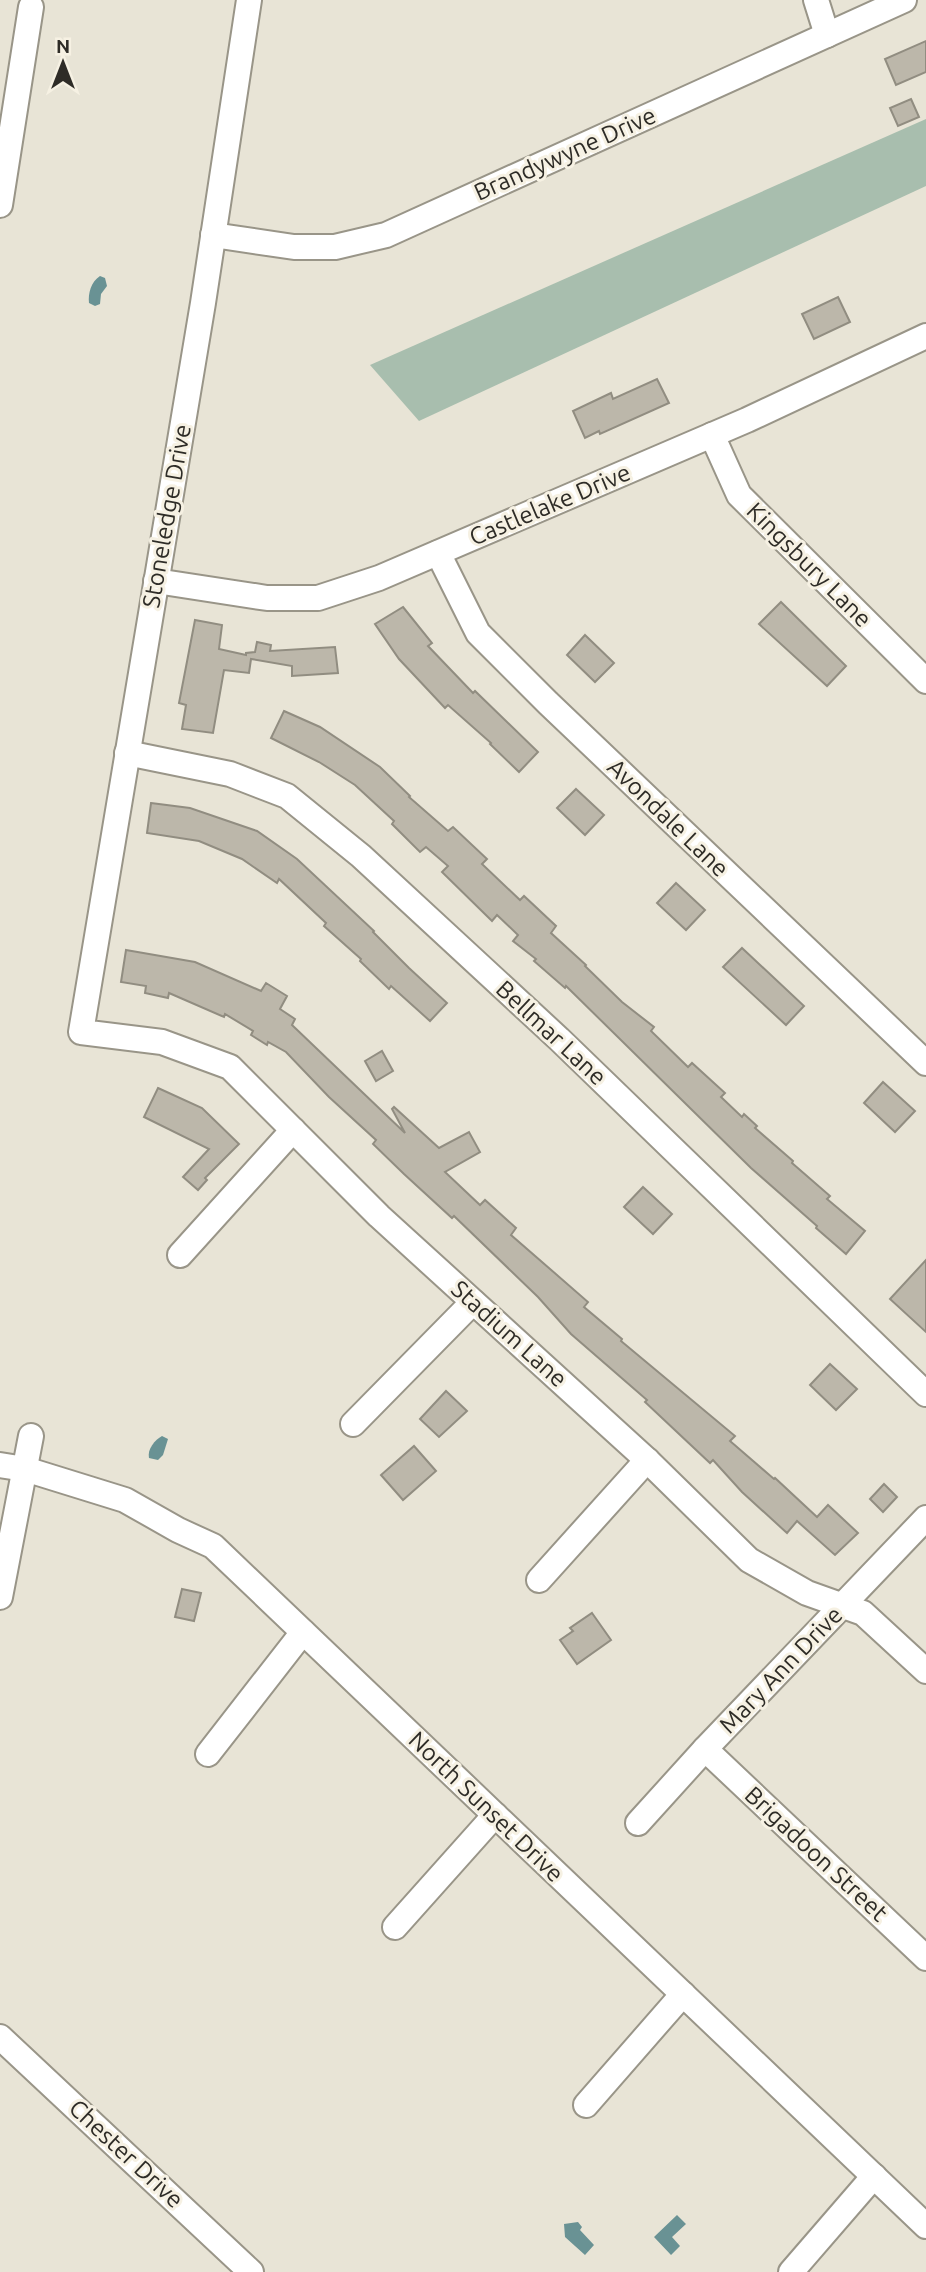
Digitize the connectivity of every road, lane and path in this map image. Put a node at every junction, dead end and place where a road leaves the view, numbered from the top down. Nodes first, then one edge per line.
1 (249, 0) edge
2 (816, 0) edge
3 (904, 0) edge
4 (31, 7) dead end
5 (827, 35) junction
6 (0, 205) edge
7 (213, 234) junction
8 (926, 336) edge
9 (712, 435) junction
10 (438, 553) junction
11 (156, 581) junction
12 (926, 681) edge
13 (127, 753) junction
14 (81, 1032) joint
15 (926, 1063) edge
16 (293, 1130) junction
17 (180, 1255) dead end
18 (473, 1302) junction
19 (926, 1394) edge
20 (353, 1424) dead end
21 (31, 1436) dead end
22 (647, 1460) junction
23 (0, 1465) edge
24 (25, 1469) junction
25 (926, 1518) edge
26 (539, 1580) dead end
27 (0, 1597) edge
28 (843, 1606) junction
29 (303, 1632) junction
30 (926, 1671) edge
31 (705, 1749) junction
32 (208, 1754) dead end
33 (495, 1815) junction
34 (638, 1823) dead end
35 (395, 1927) dead end
36 (926, 1958) edge
37 (683, 1994) junction
38 (0, 2037) edge
39 (586, 2105) dead end
40 (874, 2176) junction
41 (926, 2226) edge
42 (251, 2272) edge
43 (791, 2272) edge

1 - 7 street, Stoneledge Drive
2 - 5 street
3 - 5 street, Brandywyne Drive
4 - 6 street
5 - 7 street, Brandywyne Drive
7 - 11 street, Stoneledge Drive
8 - 9 street, Castlelake Drive
9 - 10 street, Castlelake Drive
9 - 12 street, Kingsbury Lane
10 - 11 street, Castlelake Drive
10 - 15 street, Avondale Lane
11 - 13 street, Stoneledge Drive
13 - 14 street, Stoneledge Drive
13 - 19 street, Bellmar Lane
14 - 16 street, Stadium Lane
16 - 17 street
16 - 18 street, Stadium Lane
18 - 20 street
18 - 22 street, Stadium Lane
21 - 24 street
22 - 26 street
22 - 28 street, Stadium Lane
23 - 24 street, North Sunset Drive
24 - 27 street
24 - 29 street, North Sunset Drive
25 - 28 street, Mary Ann Drive
28 - 30 street, Stadium Lane
28 - 31 street, Mary Ann Drive
29 - 32 street
29 - 33 street, North Sunset Drive
31 - 34 street, Mary Ann Drive
31 - 36 street, Brigadoon Street
33 - 35 street
33 - 37 street, North Sunset Drive
37 - 39 street
37 - 40 street, North Sunset Drive
38 - 42 street, Chester Drive
40 - 41 street, North Sunset Drive
40 - 43 street

